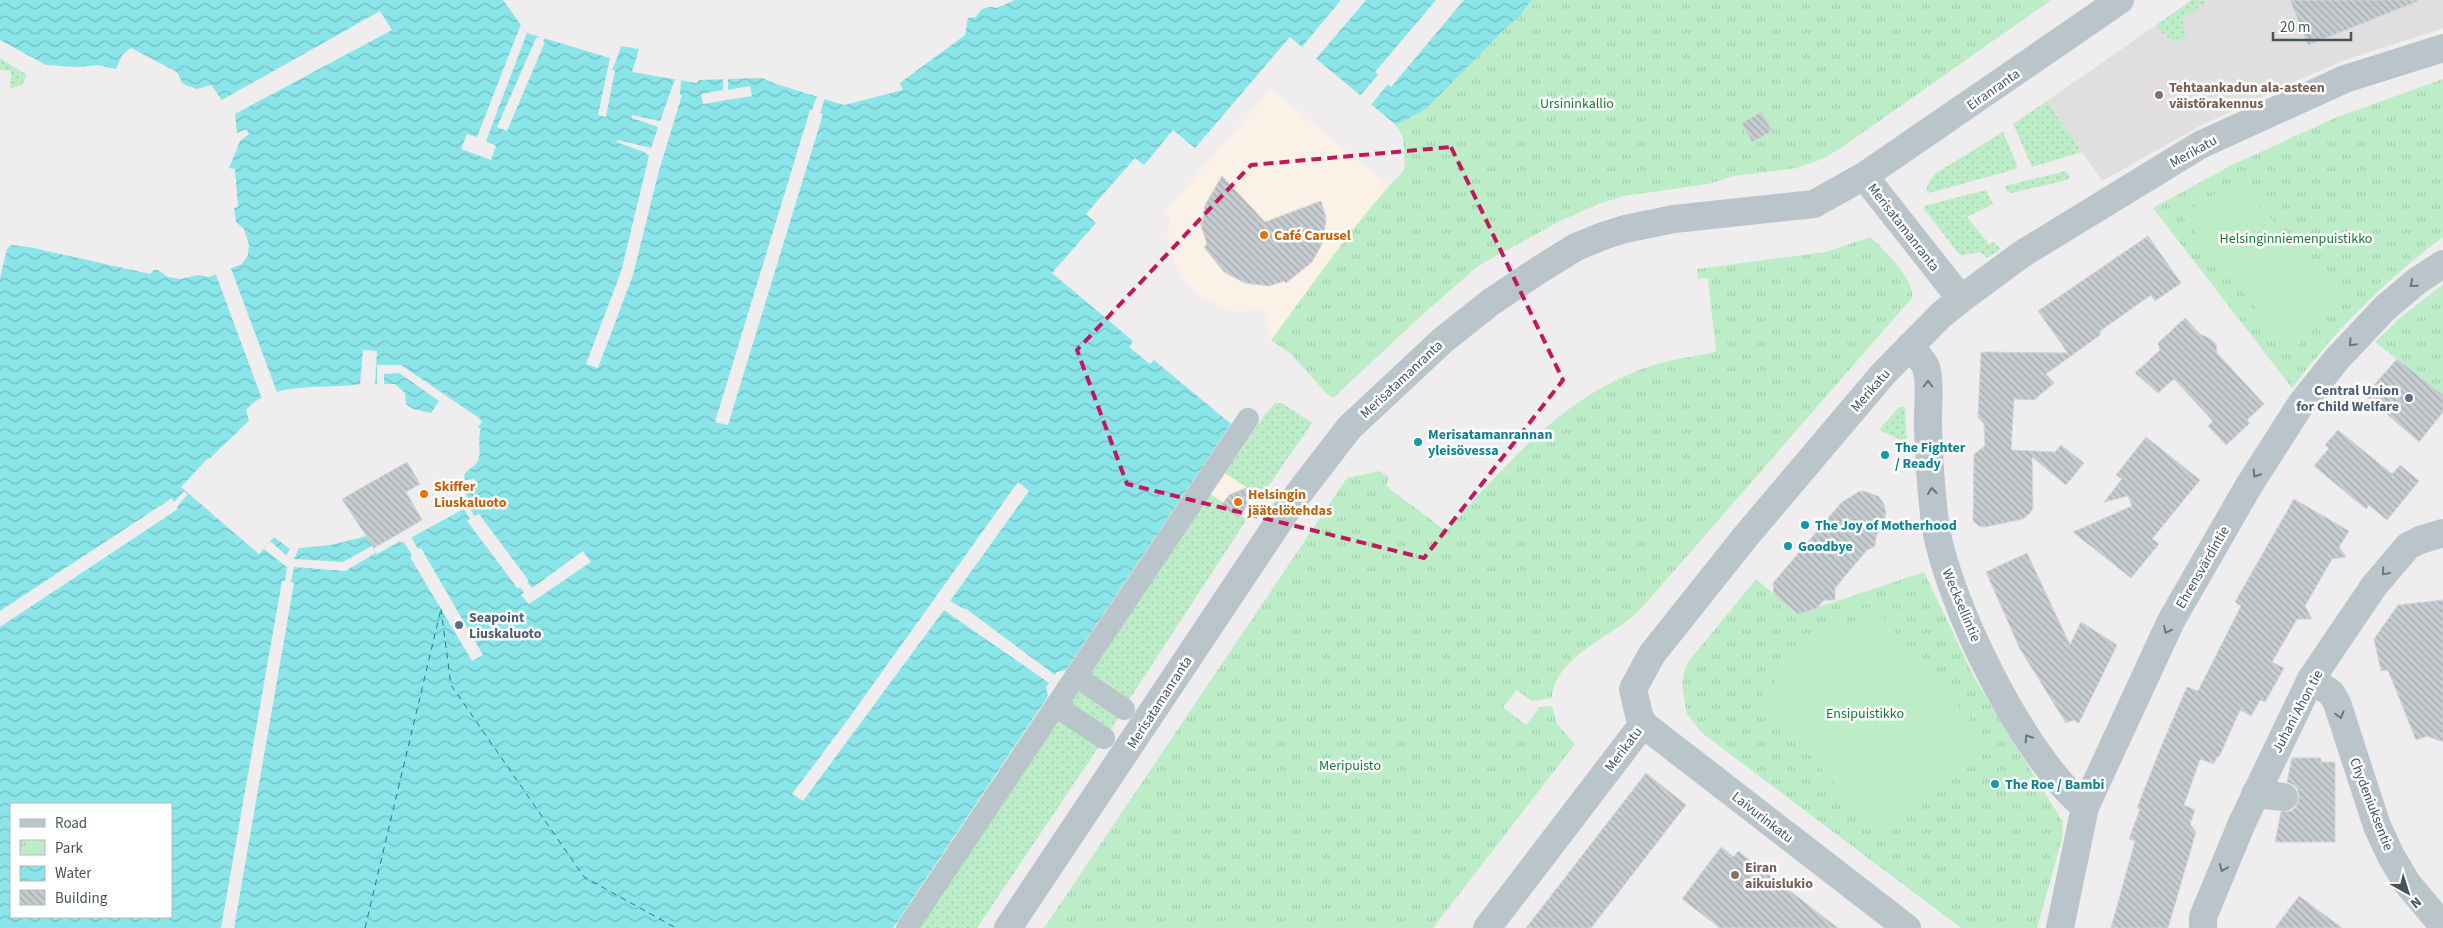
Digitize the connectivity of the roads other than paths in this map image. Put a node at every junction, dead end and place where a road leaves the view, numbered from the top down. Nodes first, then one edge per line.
1 (2120, 0) edge
2 (2443, 48) edge
3 (1864, 176) junction
4 (2443, 264) edge
5 (1961, 299) junction
6 (1910, 346) junction
7 (1248, 419) dead end
8 (2443, 533) edge
9 (2311, 679) junction
10 (1063, 688) junction
11 (1124, 709) dead end
12 (1643, 724) junction
13 (1104, 738) dead end
14 (2255, 794) junction
15 (2284, 797) dead end
16 (2085, 808) junction
17 (2443, 926) edge
18 (907, 928) edge
19 (1008, 928) edge
20 (1487, 928) edge
21 (1907, 928) edge
22 (2060, 928) edge
23 (2203, 928) edge

1 - 3 street, Eiranranta
2 - 5 street, Merikatu
3 - 5 street, Merisatamanranta
3 - 19 street, Merisatamanranta
4 -> 16 street, Ehrensvärdintie
5 - 6 street, Merikatu
6 - 12 street, Merikatu
16 -> 6 street, Wecksellintie
7 - 10 street
8 -> 9 street, Juhani Ahon tie
9 - 14 street, Juhani Ahon tie
9 -> 17 street, Chydeniuksentie
10 - 11 street
10 - 13 street
10 - 18 street
12 - 20 street, Merikatu
12 - 21 street, Laivurinkatu
14 - 15 street
14 -> 23 street, Juhani Ahon tie
16 - 22 street, Ehrensvärdintie

